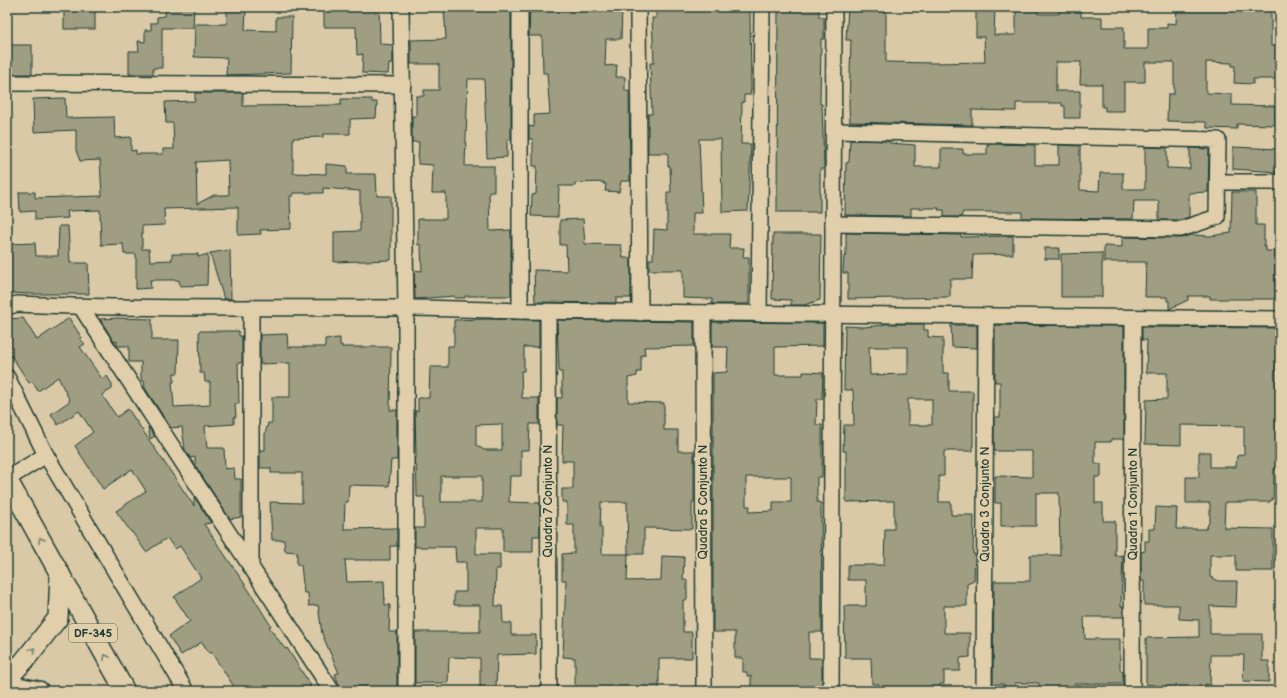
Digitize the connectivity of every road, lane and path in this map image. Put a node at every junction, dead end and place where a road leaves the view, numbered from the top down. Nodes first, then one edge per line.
1 (401, 7) edge
2 (520, 7) edge
3 (638, 7) edge
4 (762, 7) edge
5 (834, 7) edge
6 (7, 83) edge
7 (403, 85) junction
8 (834, 132) junction
9 (1218, 182) junction
10 (1280, 182) edge
11 (833, 224) junction
12 (10, 303) edge
13 (81, 307) junction
14 (406, 308) junction
15 (251, 309) junction
16 (520, 311) junction
17 (548, 312) junction
18 (640, 313) junction
19 (702, 313) junction
20 (759, 314) junction
21 (833, 315) junction
22 (986, 316) junction
23 (1133, 318) junction
24 (1280, 319) edge
25 (7, 377) edge
26 (46, 455) junction
27 (7, 479) edge
28 (251, 567) junction
29 (60, 574) junction
30 (7, 679) edge
31 (7, 685) edge
32 (39, 691) edge
33 (125, 691) edge
34 (186, 691) edge
35 (332, 691) edge
36 (406, 691) edge
37 (549, 691) edge
38 (704, 691) edge
39 (831, 691) edge
40 (984, 691) edge
41 (1132, 691) edge

1 - 7 street
2 - 16 street
3 - 18 street
4 - 20 street
5 - 8 street
6 - 7 street
7 - 14 street
8 - 9 street
8 - 11 street
9 - 10 street
9 - 11 street
11 - 21 street
12 - 13 street
13 - 15 street
13 - 28 street
14 - 15 street
14 - 16 street
14 - 36 street
15 - 28 street
16 - 17 street
17 - 18 street
17 - 37 street, Quadra 7 Conjunto N
18 - 19 street
19 - 20 street
19 - 38 street, Quadra 5 Conjunto N
20 - 21 street
21 - 22 street
21 - 39 street
22 - 23 street
22 - 40 street, Quadra 3 Conjunto N
23 - 24 street
23 - 41 street, Quadra 1 Conjunto N
25 - 26 street
26 - 27 street
26 - 34 street
29 -> 27 main road, DF-345
28 - 35 street
30 -> 29 main road
33 -> 29 main road, DF-345 / DF-345
31 - 32 main road

